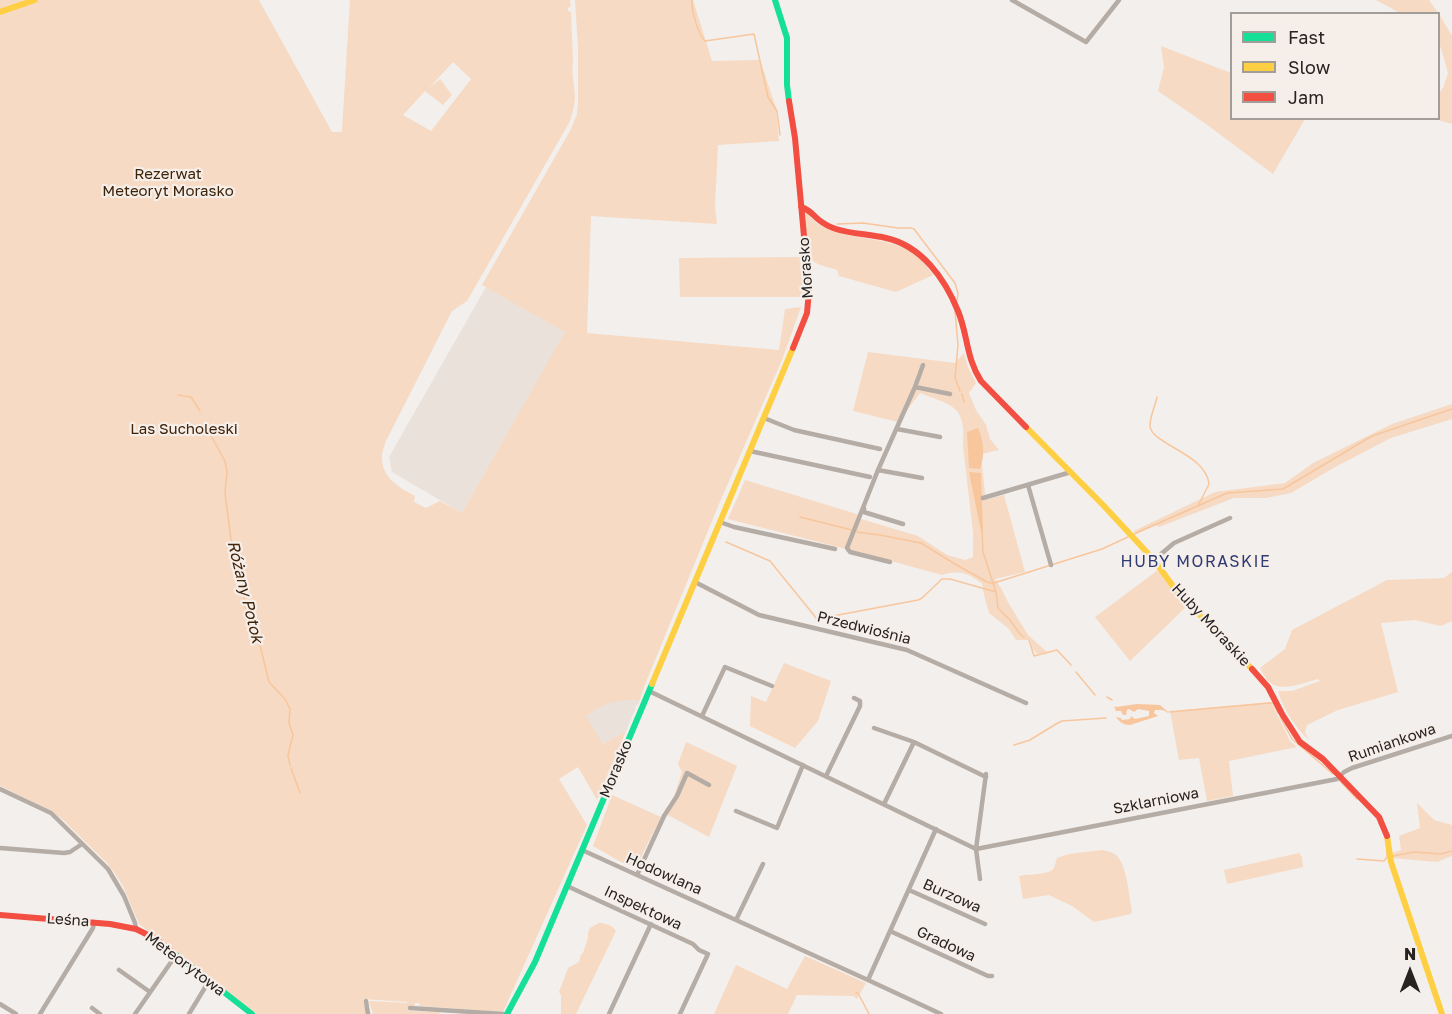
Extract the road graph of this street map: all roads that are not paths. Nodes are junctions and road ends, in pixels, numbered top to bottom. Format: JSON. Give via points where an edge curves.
{"nodes":[{"id":1,"x":35,"y":0,"type":"edge"},
{"id":2,"x":775,"y":0,"type":"edge"},
{"id":3,"x":1012,"y":0,"type":"edge"},
{"id":4,"x":1119,"y":0,"type":"edge"},
{"id":5,"x":0,"y":12,"type":"edge"},
{"id":6,"x":801,"y":207,"type":"junction"},
{"id":7,"x":923,"y":365,"type":"dead end"},
{"id":8,"x":915,"y":387,"type":"junction"},
{"id":9,"x":950,"y":394,"type":"dead end"},
{"id":10,"x":764,"y":418,"type":"junction"},
{"id":11,"x":897,"y":429,"type":"junction"},
{"id":12,"x":940,"y":437,"type":"dead end"},
{"id":13,"x":880,"y":449,"type":"dead end"},
{"id":14,"x":750,"y":451,"type":"junction"},
{"id":15,"x":878,"y":470,"type":"junction"},
{"id":16,"x":1071,"y":472,"type":"junction"},
{"id":17,"x":870,"y":477,"type":"dead end"},
{"id":18,"x":922,"y":478,"type":"dead end"},
{"id":19,"x":1028,"y":485,"type":"junction"},
{"id":20,"x":983,"y":498,"type":"dead end"},
{"id":21,"x":864,"y":507,"type":"junction"},
{"id":22,"x":1230,"y":518,"type":"dead end"},
{"id":23,"x":720,"y":522,"type":"junction"},
{"id":24,"x":903,"y":524,"type":"dead end"},
{"id":25,"x":835,"y":549,"type":"dead end"},
{"id":26,"x":1154,"y":560,"type":"junction"},
{"id":27,"x":890,"y":562,"type":"dead end"},
{"id":28,"x":1051,"y":565,"type":"dead end"},
{"id":29,"x":694,"y":582,"type":"junction"},
{"id":30,"x":772,"y":686,"type":"dead end"},
{"id":31,"x":649,"y":691,"type":"junction"},
{"id":32,"x":854,"y":698,"type":"dead end"},
{"id":33,"x":1026,"y":703,"type":"dead end"},
{"id":34,"x":702,"y":716,"type":"junction"},
{"id":35,"x":874,"y":728,"type":"dead end"},
{"id":36,"x":1452,"y":735,"type":"edge"},
{"id":37,"x":914,"y":742,"type":"junction"},
{"id":38,"x":803,"y":765,"type":"junction"},
{"id":39,"x":826,"y":776,"type":"junction"},
{"id":40,"x":1341,"y":776,"type":"junction"},
{"id":41,"x":709,"y":785,"type":"dead end"},
{"id":42,"x":0,"y":789,"type":"edge"},
{"id":43,"x":884,"y":804,"type":"junction"},
{"id":44,"x":736,"y":811,"type":"dead end"},
{"id":45,"x":936,"y":829,"type":"junction"},
{"id":46,"x":82,"y":844,"type":"junction"},
{"id":47,"x":0,"y":848,"type":"edge"},
{"id":48,"x":976,"y":849,"type":"junction"},
{"id":49,"x":582,"y":850,"type":"junction"},
{"id":50,"x":763,"y":864,"type":"dead end"},
{"id":51,"x":637,"y":875,"type":"junction"},
{"id":52,"x":980,"y":879,"type":"dead end"},
{"id":53,"x":567,"y":886,"type":"junction"},
{"id":54,"x":909,"y":890,"type":"junction"},
{"id":55,"x":0,"y":915,"type":"edge"},
{"id":56,"x":736,"y":920,"type":"junction"},
{"id":57,"x":94,"y":922,"type":"junction"},
{"id":58,"x":651,"y":924,"type":"junction"},
{"id":59,"x":985,"y":924,"type":"dead end"},
{"id":60,"x":136,"y":929,"type":"junction"},
{"id":61,"x":890,"y":931,"type":"junction"},
{"id":62,"x":176,"y":956,"type":"junction"},
{"id":63,"x":119,"y":970,"type":"dead end"},
{"id":64,"x":992,"y":976,"type":"dead end"},
{"id":65,"x":868,"y":980,"type":"junction"},
{"id":66,"x":209,"y":981,"type":"junction"},
{"id":67,"x":150,"y":992,"type":"junction"},
{"id":68,"x":366,"y":1001,"type":"dead end"},
{"id":69,"x":0,"y":1004,"type":"edge"},
{"id":70,"x":92,"y":1008,"type":"dead end"},
{"id":71,"x":410,"y":1008,"type":"dead end"},
{"id":72,"x":16,"y":1014,"type":"edge"},
{"id":73,"x":40,"y":1014,"type":"edge"},
{"id":74,"x":100,"y":1014,"type":"edge"},
{"id":75,"x":135,"y":1014,"type":"edge"},
{"id":76,"x":189,"y":1014,"type":"edge"},
{"id":77,"x":252,"y":1014,"type":"edge"},
{"id":78,"x":368,"y":1014,"type":"edge"},
{"id":79,"x":502,"y":1014,"type":"edge"},
{"id":80,"x":507,"y":1014,"type":"edge"},
{"id":81,"x":609,"y":1014,"type":"edge"},
{"id":82,"x":680,"y":1014,"type":"edge"},
{"id":83,"x":941,"y":1014,"type":"edge"},
{"id":84,"x":1442,"y":1014,"type":"edge"}],
"edges":[{"from":1,"to":5,"type":"street"},
{"from":2,"to":6,"type":"street","name":"Morasko","via":[[787,39],[787,86]]},
{"from":3,"to":4,"type":"street","via":[[1086,42]]},
{"from":6,"to":10,"type":"street","name":"Morasko","via":[[808,309]]},
{"from":6,"to":16,"type":"street","name":"Huby Moraskie","via":[[837,229],[905,244],[926,259],[961,317],[974,372]]},
{"from":7,"to":8,"type":"street"},
{"from":8,"to":9,"type":"street"},
{"from":8,"to":11,"type":"street"},
{"from":10,"to":13,"type":"street","via":[[794,430]]},
{"from":10,"to":14,"type":"street","name":"Morasko"},
{"from":11,"to":12,"type":"street"},
{"from":11,"to":15,"type":"street"},
{"from":14,"to":17,"type":"street"},
{"from":14,"to":23,"type":"street","name":"Morasko"},
{"from":15,"to":18,"type":"street"},
{"from":15,"to":21,"type":"street"},
{"from":16,"to":19,"type":"street"},
{"from":16,"to":26,"type":"street","name":"Huby Moraskie"},
{"from":19,"to":20,"type":"street"},
{"from":19,"to":28,"type":"street"},
{"from":21,"to":24,"type":"street","via":[[864,512]]},
{"from":21,"to":27,"type":"street","via":[[847,548]]},
{"from":22,"to":26,"type":"street","via":[[1174,543]]},
{"from":23,"to":25,"type":"street"},
{"from":23,"to":29,"type":"street","name":"Morasko"},
{"from":26,"to":40,"type":"street","name":"Huby Moraskie","via":[[1175,589],[1268,687],[1300,742]]},
{"from":29,"to":31,"type":"street","name":"Morasko"},
{"from":29,"to":33,"type":"street","name":"Przedwiośnia","via":[[759,615],[907,650]]},
{"from":30,"to":34,"type":"street","via":[[725,667]]},
{"from":31,"to":34,"type":"street"},
{"from":31,"to":49,"type":"street","name":"Morasko"},
{"from":32,"to":39,"type":"street","via":[[860,706]]},
{"from":34,"to":38,"type":"street"},
{"from":35,"to":37,"type":"street"},
{"from":36,"to":40,"type":"street","name":"Rumiankowa","via":[[1352,768]]},
{"from":37,"to":43,"type":"street"},
{"from":37,"to":48,"type":"street","via":[[986,776]]},
{"from":38,"to":39,"type":"street"},
{"from":38,"to":44,"type":"street","via":[[777,828]]},
{"from":39,"to":43,"type":"street"},
{"from":40,"to":48,"type":"street","name":"Szklarniowa"},
{"from":40,"to":84,"type":"street","name":"Huby Moraskie","via":[[1386,827],[1391,862]]},
{"from":41,"to":51,"type":"street","via":[[687,773]]},
{"from":42,"to":46,"type":"street","name":"Meteorytowa","via":[[51,813]]},
{"from":43,"to":45,"type":"street"},
{"from":45,"to":48,"type":"street"},
{"from":45,"to":54,"type":"street"},
{"from":46,"to":47,"type":"street","via":[[64,853]]},
{"from":46,"to":60,"type":"street","name":"Meteorytowa","via":[[111,874]]},
{"from":48,"to":52,"type":"street"},
{"from":49,"to":51,"type":"street","name":"Hodowlana"},
{"from":49,"to":53,"type":"street","name":"Morasko"},
{"from":50,"to":56,"type":"street"},
{"from":51,"to":56,"type":"street","name":"Hodowlana"},
{"from":53,"to":58,"type":"street","name":"Inspektowa"},
{"from":53,"to":80,"type":"street","name":"Morasko","via":[[535,962]]},
{"from":54,"to":59,"type":"street","name":"Burzowa"},
{"from":54,"to":61,"type":"street"},
{"from":55,"to":57,"type":"street","name":"Leśna"},
{"from":56,"to":65,"type":"street","name":"Hodowlana"},
{"from":57,"to":60,"type":"street","name":"Leśna"},
{"from":57,"to":73,"type":"street"},
{"from":58,"to":81,"type":"street"},
{"from":58,"to":82,"type":"street","name":"Inspektowa","via":[[708,954]]},
{"from":60,"to":62,"type":"street","name":"Meteorytowa","via":[[153,936]]},
{"from":61,"to":64,"type":"street","name":"Gradowa"},
{"from":61,"to":65,"type":"street"},
{"from":62,"to":66,"type":"street","name":"Meteorytowa"},
{"from":62,"to":67,"type":"street"},
{"from":63,"to":67,"type":"street"},
{"from":65,"to":83,"type":"street","name":"Hodowlana"},
{"from":66,"to":76,"type":"street"},
{"from":66,"to":77,"type":"street","name":"Meteorytowa"},
{"from":67,"to":75,"type":"street"},
{"from":68,"to":78,"type":"street"},
{"from":69,"to":72,"type":"street"},
{"from":70,"to":74,"type":"street"},
{"from":71,"to":79,"type":"street"}]}
